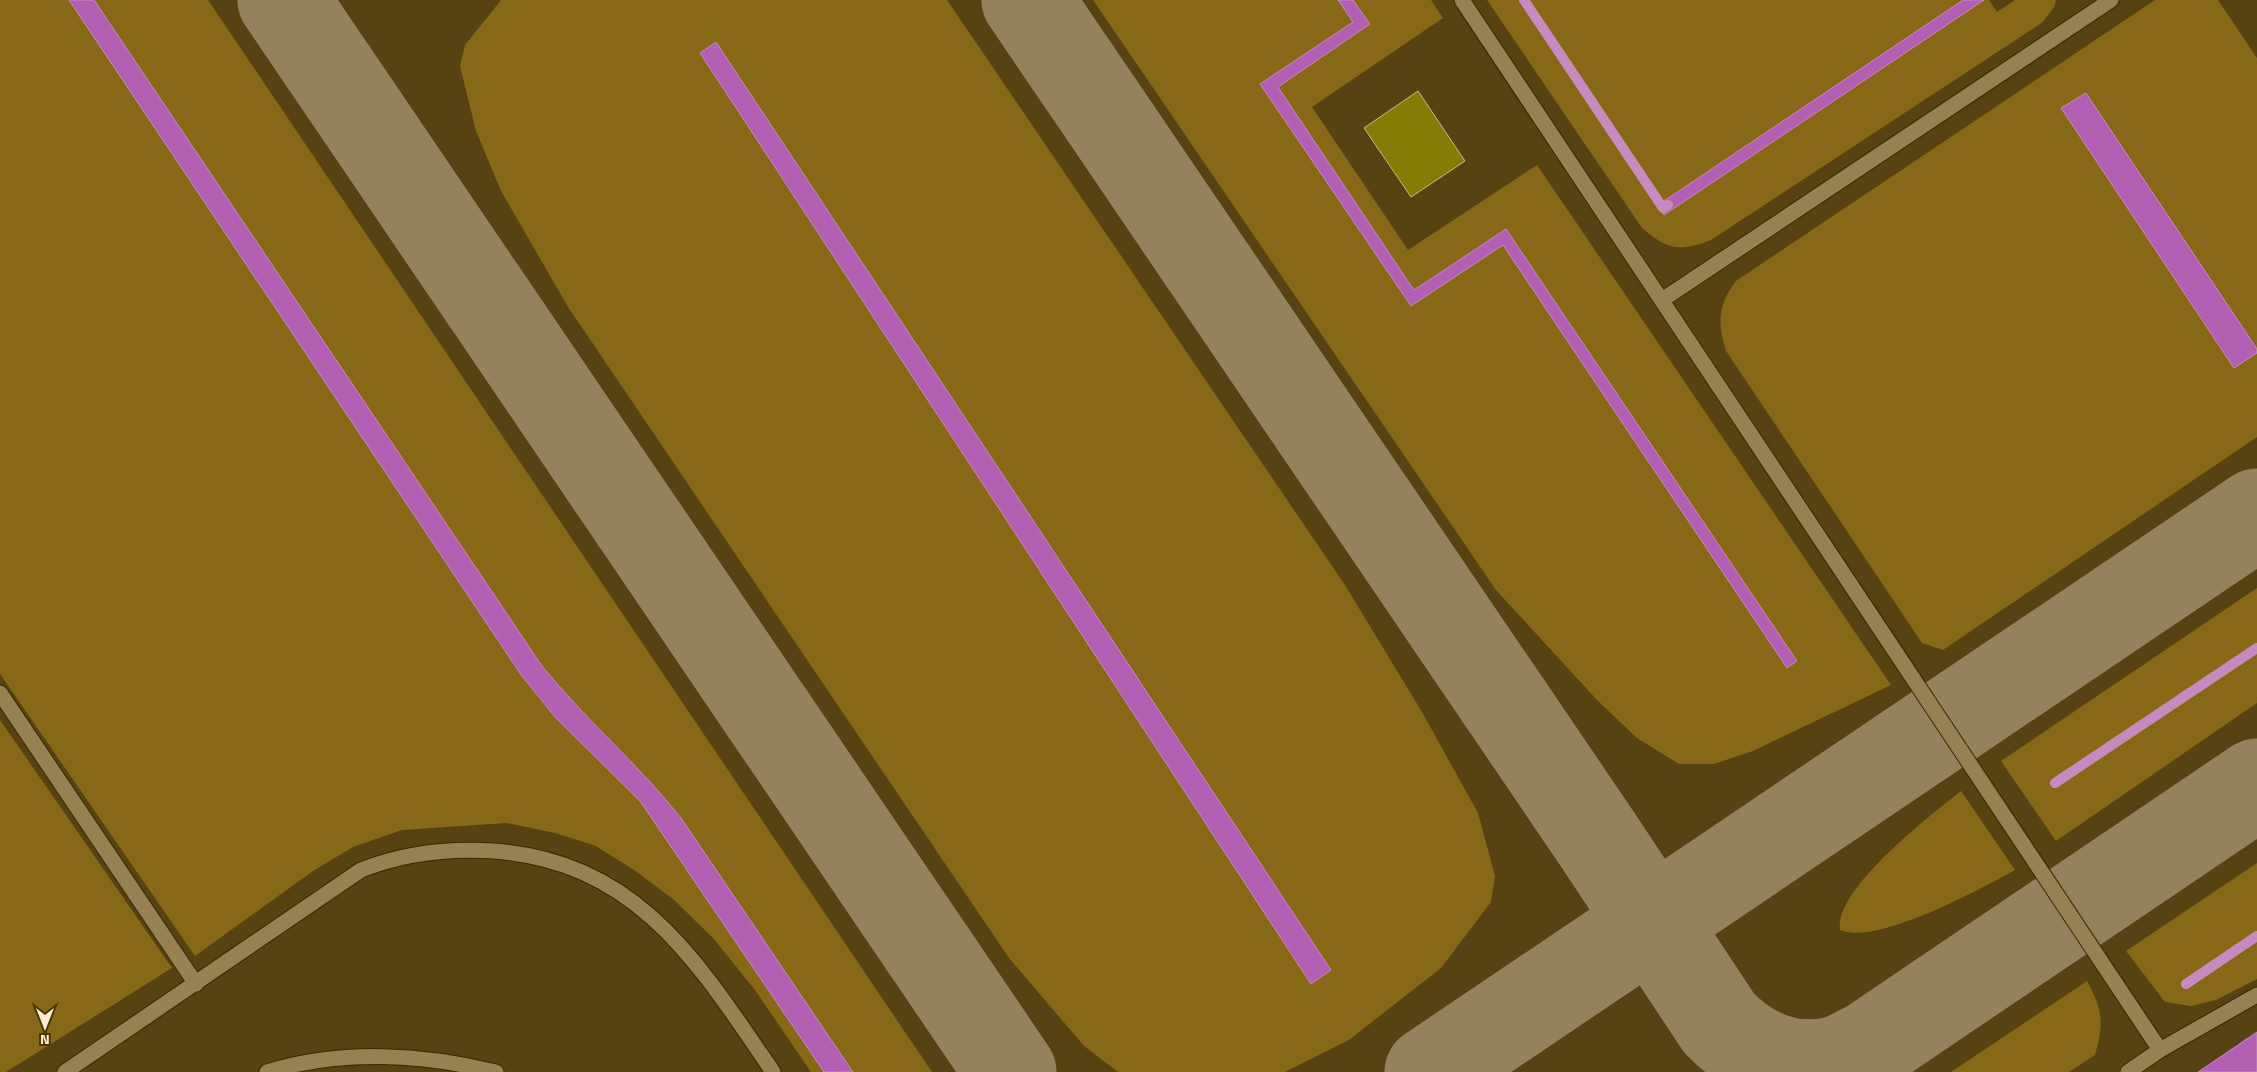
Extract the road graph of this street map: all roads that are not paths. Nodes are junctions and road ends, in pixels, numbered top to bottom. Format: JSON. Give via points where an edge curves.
{"nodes":[{"id":1,"x":1462,"y":0,"type":"edge"},
{"id":2,"x":2111,"y":0,"type":"edge"},
{"id":3,"x":1662,"y":300,"type":"junction"},
{"id":4,"x":0,"y":693,"type":"edge"},
{"id":5,"x":196,"y":984,"type":"junction"},
{"id":6,"x":2257,"y":995,"type":"edge"},
{"id":7,"x":2160,"y":1050,"type":"junction"},
{"id":8,"x":65,"y":1072,"type":"edge"},
{"id":9,"x":268,"y":1072,"type":"edge"},
{"id":10,"x":496,"y":1072,"type":"edge"},
{"id":11,"x":773,"y":1072,"type":"edge"},
{"id":12,"x":2128,"y":1072,"type":"edge"}],
"edges":[{"from":1,"to":3,"type":"lane"},
{"from":2,"to":3,"type":"lane"},
{"from":3,"to":7,"type":"lane"},
{"from":4,"to":5,"type":"lane"},
{"from":5,"to":8,"type":"lane"},
{"from":5,"to":11,"type":"lane","via":[[361,870],[386,860],[449,850],[522,853],[582,871],[615,889],[653,918],[687,951],[715,986]]},
{"from":6,"to":7,"type":"lane"},
{"from":7,"to":12,"type":"lane"},
{"from":9,"to":10,"type":"lane","via":[[325,1060],[365,1057],[412,1058]]}]}
